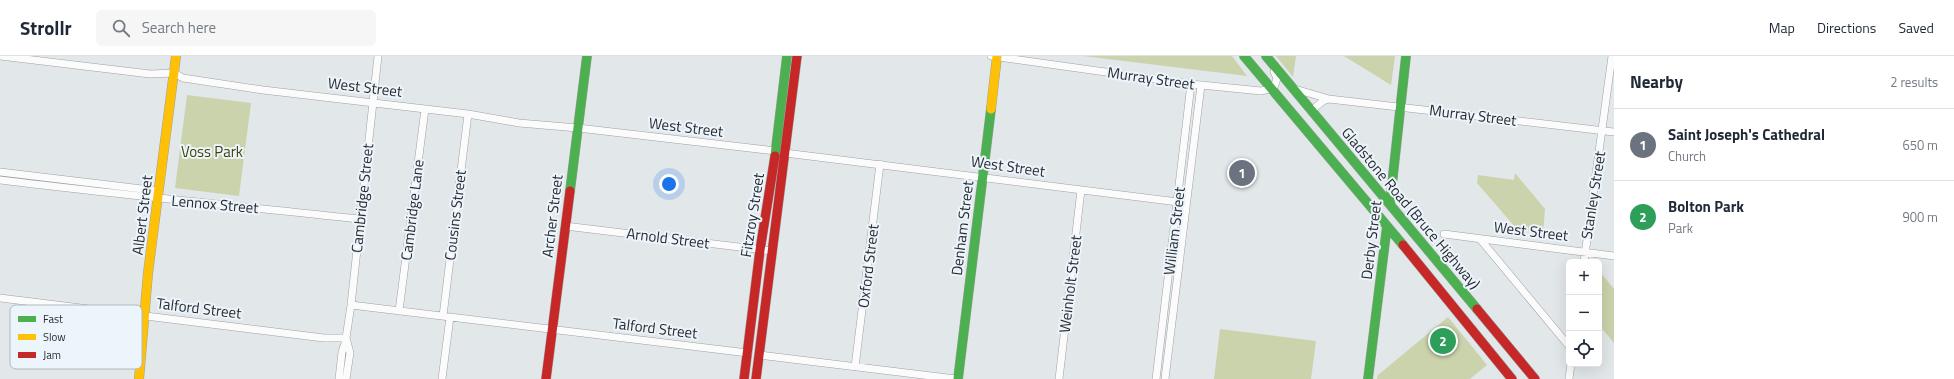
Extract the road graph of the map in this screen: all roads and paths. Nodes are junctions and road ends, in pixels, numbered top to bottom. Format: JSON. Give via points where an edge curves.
{"nodes":[{"id":1,"x":0,"y":56,"type":"edge"},
{"id":2,"x":176,"y":56,"type":"edge"},
{"id":3,"x":378,"y":56,"type":"edge"},
{"id":4,"x":587,"y":56,"type":"edge"},
{"id":5,"x":787,"y":56,"type":"edge"},
{"id":6,"x":797,"y":56,"type":"edge"},
{"id":7,"x":995,"y":56,"type":"edge"},
{"id":8,"x":1244,"y":56,"type":"edge"},
{"id":9,"x":1261,"y":56,"type":"edge"},
{"id":10,"x":1266,"y":56,"type":"edge"},
{"id":11,"x":1406,"y":56,"type":"edge"},
{"id":12,"x":1612,"y":56,"type":"edge"},
{"id":13,"x":174,"y":78,"type":"junction"},
{"id":14,"x":1191,"y":84,"type":"junction"},
{"id":15,"x":1201,"y":85,"type":"junction"},
{"id":16,"x":1292,"y":88,"type":"junction"},
{"id":17,"x":1270,"y":89,"type":"junction"},
{"id":18,"x":1329,"y":99,"type":"junction"},
{"id":19,"x":373,"y":102,"type":"junction"},
{"id":20,"x":1401,"y":106,"type":"junction"},
{"id":21,"x":424,"y":109,"type":"junction"},
{"id":22,"x":1311,"y":111,"type":"junction"},
{"id":23,"x":468,"y":114,"type":"junction"},
{"id":24,"x":578,"y":128,"type":"junction"},
{"id":25,"x":1603,"y":131,"type":"junction"},
{"id":26,"x":1614,"y":132,"type":"edge"},
{"id":27,"x":780,"y":152,"type":"junction"},
{"id":28,"x":880,"y":164,"type":"junction"},
{"id":29,"x":0,"y":172,"type":"edge"},
{"id":30,"x":983,"y":177,"type":"junction"},
{"id":31,"x":0,"y":180,"type":"edge"},
{"id":32,"x":1081,"y":190,"type":"junction"},
{"id":33,"x":158,"y":195,"type":"junction"},
{"id":34,"x":1178,"y":202,"type":"junction"},
{"id":35,"x":1186,"y":203,"type":"junction"},
{"id":36,"x":1390,"y":203,"type":"junction"},
{"id":37,"x":360,"y":220,"type":"junction"},
{"id":38,"x":565,"y":226,"type":"junction"},
{"id":39,"x":1387,"y":226,"type":"junction"},
{"id":40,"x":1444,"y":234,"type":"dead end"},
{"id":41,"x":1480,"y":239,"type":"junction"},
{"id":42,"x":760,"y":250,"type":"junction"},
{"id":43,"x":772,"y":251,"type":"junction"},
{"id":44,"x":1585,"y":252,"type":"junction"},
{"id":45,"x":1614,"y":256,"type":"edge"},
{"id":46,"x":1584,"y":259,"type":"edge"},
{"id":47,"x":0,"y":298,"type":"edge"},
{"id":48,"x":56,"y":305,"type":"edge"},
{"id":49,"x":351,"y":305,"type":"junction"},
{"id":50,"x":399,"y":311,"type":"junction"},
{"id":51,"x":144,"y":316,"type":"junction"},
{"id":52,"x":446,"y":317,"type":"junction"},
{"id":53,"x":552,"y":330,"type":"junction"},
{"id":54,"x":142,"y":337,"type":"edge"},
{"id":55,"x":346,"y":339,"type":"junction"},
{"id":56,"x":1566,"y":342,"type":"edge"},
{"id":57,"x":748,"y":353,"type":"junction"},
{"id":58,"x":758,"y":355,"type":"junction"},
{"id":59,"x":855,"y":367,"type":"junction"},
{"id":60,"x":1571,"y":367,"type":"edge"},
{"id":61,"x":139,"y":369,"type":"edge"},
{"id":62,"x":138,"y":379,"type":"edge"},
{"id":63,"x":339,"y":379,"type":"edge"},
{"id":64,"x":346,"y":379,"type":"edge"},
{"id":65,"x":442,"y":379,"type":"edge"},
{"id":66,"x":546,"y":379,"type":"edge"},
{"id":67,"x":744,"y":379,"type":"edge"},
{"id":68,"x":756,"y":379,"type":"edge"},
{"id":69,"x":957,"y":379,"type":"edge"},
{"id":70,"x":1059,"y":379,"type":"edge"},
{"id":71,"x":1156,"y":379,"type":"edge"},
{"id":72,"x":1165,"y":379,"type":"edge"},
{"id":73,"x":1368,"y":379,"type":"edge"},
{"id":74,"x":1512,"y":379,"type":"edge"},
{"id":75,"x":1535,"y":379,"type":"edge"},
{"id":76,"x":1569,"y":379,"type":"edge"}],
"edges":[{"from":1,"to":13,"type":"street"},
{"from":2,"to":13,"type":"main road","name":"Albert Street"},
{"from":3,"to":19,"type":"street","name":"Cambridge Street"},
{"from":4,"to":24,"type":"main road","name":"Archer Street"},
{"from":5,"to":27,"type":"main road","name":"Fitzroy Street"},
{"from":6,"to":27,"type":"main road","name":"Fitzroy Street"},
{"from":7,"to":14,"type":"street","name":"Murray Street"},
{"from":7,"to":30,"type":"main road","name":"Denham Street"},
{"from":8,"to":17,"type":"main road","name":"Gladstone Road (Bruce Highway)"},
{"from":9,"to":17,"type":"street","via":[[1276,75],[1275,85]]},
{"from":10,"to":16,"type":"main road","name":"Gladstone Road (Bruce Highway)"},
{"from":11,"to":20,"type":"main road","name":"Derby Street"},
{"from":12,"to":25,"type":"street","name":"Stanley Street"},
{"from":13,"to":19,"type":"street","name":"West Street"},
{"from":13,"to":33,"type":"main road","name":"Albert Street"},
{"from":14,"to":15,"type":"street","name":"Murray Street"},
{"from":14,"to":34,"type":"street","name":"William Street"},
{"from":15,"to":17,"type":"street","name":"Murray Street"},
{"from":15,"to":35,"type":"street"},
{"from":16,"to":18,"type":"street","name":"Murray Street"},
{"from":16,"to":22,"type":"main road","name":"Gladstone Road (Bruce Highway)"},
{"from":17,"to":39,"type":"main road","name":"Gladstone Road (Bruce Highway)"},
{"from":18,"to":20,"type":"street","name":"Murray Street"},
{"from":18,"to":22,"type":"street"},
{"from":19,"to":21,"type":"street","name":"West Street"},
{"from":19,"to":37,"type":"street","name":"Cambridge Street"},
{"from":20,"to":25,"type":"street","name":"Murray Street"},
{"from":20,"to":36,"type":"main road","name":"Derby Street"},
{"from":21,"to":23,"type":"street","name":"West Street"},
{"from":21,"to":50,"type":"street","name":"Cambridge Lane"},
{"from":22,"to":36,"type":"main road","name":"Gladstone Road (Bruce Highway)"},
{"from":23,"to":24,"type":"street","name":"West Street"},
{"from":23,"to":52,"type":"street","name":"Cousins Street"},
{"from":24,"to":27,"type":"street","name":"West Street"},
{"from":24,"to":38,"type":"main road","name":"Archer Street"},
{"from":25,"to":26,"type":"street","name":"Murray Street"},
{"from":25,"to":44,"type":"street","name":"Stanley Street"},
{"from":27,"to":28,"type":"street","name":"West Street"},
{"from":27,"to":42,"type":"main road","name":"Fitzroy Street"},
{"from":27,"to":43,"type":"main road","name":"Fitzroy Street"},
{"from":28,"to":30,"type":"street","name":"West Street"},
{"from":28,"to":59,"type":"street","name":"Oxford Street"},
{"from":29,"to":33,"type":"street","name":"Lennox Street"},
{"from":30,"to":32,"type":"street","name":"West Street"},
{"from":30,"to":69,"type":"main road","name":"Denham Street"},
{"from":31,"to":33,"type":"street","name":"Lennox Street"},
{"from":32,"to":34,"type":"street","name":"West Street"},
{"from":32,"to":70,"type":"street","name":"Weinholt Street"},
{"from":33,"to":37,"type":"street","name":"Lennox Street"},
{"from":33,"to":51,"type":"main road","name":"Albert Street"},
{"from":34,"to":35,"type":"street","name":"West Street"},
{"from":34,"to":71,"type":"street","name":"William Street"},
{"from":35,"to":72,"type":"street"},
{"from":36,"to":39,"type":"main road","name":"Derby Street"},
{"from":36,"to":75,"type":"main road","name":"Gladstone Road (Bruce Highway)"},
{"from":37,"to":49,"type":"street","name":"Cambridge Street"},
{"from":38,"to":42,"type":"street","name":"Arnold Street"},
{"from":38,"to":53,"type":"main road","name":"Archer Street"},
{"from":39,"to":73,"type":"main road","name":"Derby Street"},
{"from":39,"to":74,"type":"main road","name":"Gladstone Road (Bruce Highway)"},
{"from":40,"to":41,"type":"street","name":"West Street"},
{"from":41,"to":44,"type":"street","name":"West Street"},
{"from":41,"to":56,"type":"street"},
{"from":42,"to":43,"type":"street","name":"Arnold Street"},
{"from":42,"to":57,"type":"main road","name":"Fitzroy Street"},
{"from":43,"to":58,"type":"main road","name":"Fitzroy Street"},
{"from":44,"to":45,"type":"street","name":"West Street"},
{"from":44,"to":46,"type":"street","name":"Stanley Street"},
{"from":47,"to":48,"type":"street","name":"Talford Street"},
{"from":49,"to":50,"type":"street","name":"Talford Street"},
{"from":49,"to":55,"type":"street","name":"Cambridge Street"},
{"from":50,"to":52,"type":"street","name":"Talford Street"},
{"from":51,"to":54,"type":"main road","name":"Albert Street"},
{"from":51,"to":55,"type":"street","name":"Talford Street"},
{"from":52,"to":53,"type":"street","name":"Talford Street"},
{"from":52,"to":65,"type":"street","name":"Cousins Street"},
{"from":53,"to":57,"type":"street","name":"Talford Street"},
{"from":53,"to":66,"type":"main road","name":"Archer Street"},
{"from":55,"to":63,"type":"street","name":"Cambridge Street"},
{"from":55,"to":64,"type":"street","name":"Cambridge Street","via":[[350,353]]},
{"from":57,"to":58,"type":"main road","name":"Talford Street"},
{"from":57,"to":67,"type":"main road","name":"Fitzroy Street"},
{"from":58,"to":59,"type":"street","name":"Talford Street"},
{"from":58,"to":68,"type":"main road","name":"Fitzroy Street"},
{"from":59,"to":69,"type":"street","name":"Talford Street"},
{"from":60,"to":76,"type":"street"},
{"from":61,"to":62,"type":"main road","name":"Albert Street"}]}
